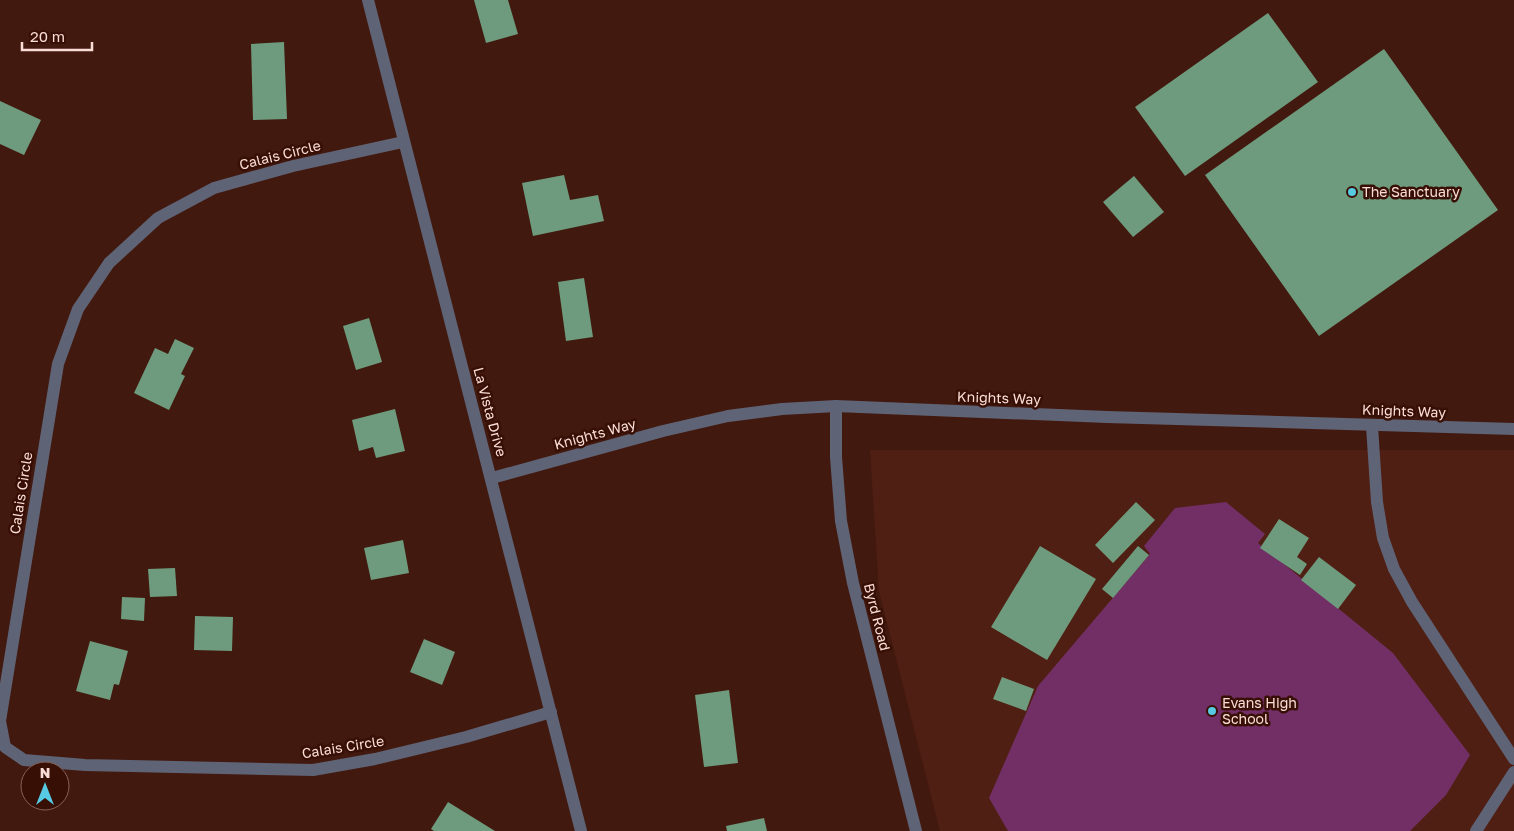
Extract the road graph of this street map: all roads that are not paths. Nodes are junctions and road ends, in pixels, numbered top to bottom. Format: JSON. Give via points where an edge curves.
{"nodes":[{"id":1,"x":368,"y":0,"type":"edge"},
{"id":2,"x":403,"y":142,"type":"junction"},
{"id":3,"x":836,"y":406,"type":"junction"},
{"id":4,"x":1372,"y":426,"type":"junction"},
{"id":5,"x":1514,"y":429,"type":"edge"},
{"id":6,"x":492,"y":478,"type":"junction"},
{"id":7,"x":551,"y":712,"type":"junction"},
{"id":8,"x":1514,"y":759,"type":"edge"},
{"id":9,"x":1514,"y":772,"type":"edge"},
{"id":10,"x":581,"y":831,"type":"edge"},
{"id":11,"x":916,"y":831,"type":"edge"},
{"id":12,"x":1476,"y":831,"type":"edge"}],
"edges":[{"from":1,"to":2,"type":"street","name":"La Vista Drive"},
{"from":2,"to":6,"type":"street","name":"La Vista Drive"},
{"from":2,"to":7,"type":"street","name":"Calais Circle","via":[[293,166],[214,188],[158,218],[109,263],[78,309],[58,364],[0,721],[5,747],[24,760],[84,765],[313,770],[375,759]]},
{"from":3,"to":4,"type":"street","name":"Knights Way"},
{"from":3,"to":6,"type":"street","name":"Knights Way","via":[[728,416]]},
{"from":3,"to":11,"type":"street","name":"Byrd Road","via":[[836,457],[842,521],[853,583]]},
{"from":4,"to":5,"type":"street","name":"Knights Way"},
{"from":4,"to":8,"type":"street","via":[[1377,502],[1383,538],[1394,570]]},
{"from":6,"to":7,"type":"street","name":"La Vista Drive"},
{"from":7,"to":10,"type":"street","name":"La Vista Drive"},
{"from":9,"to":12,"type":"street"}]}
